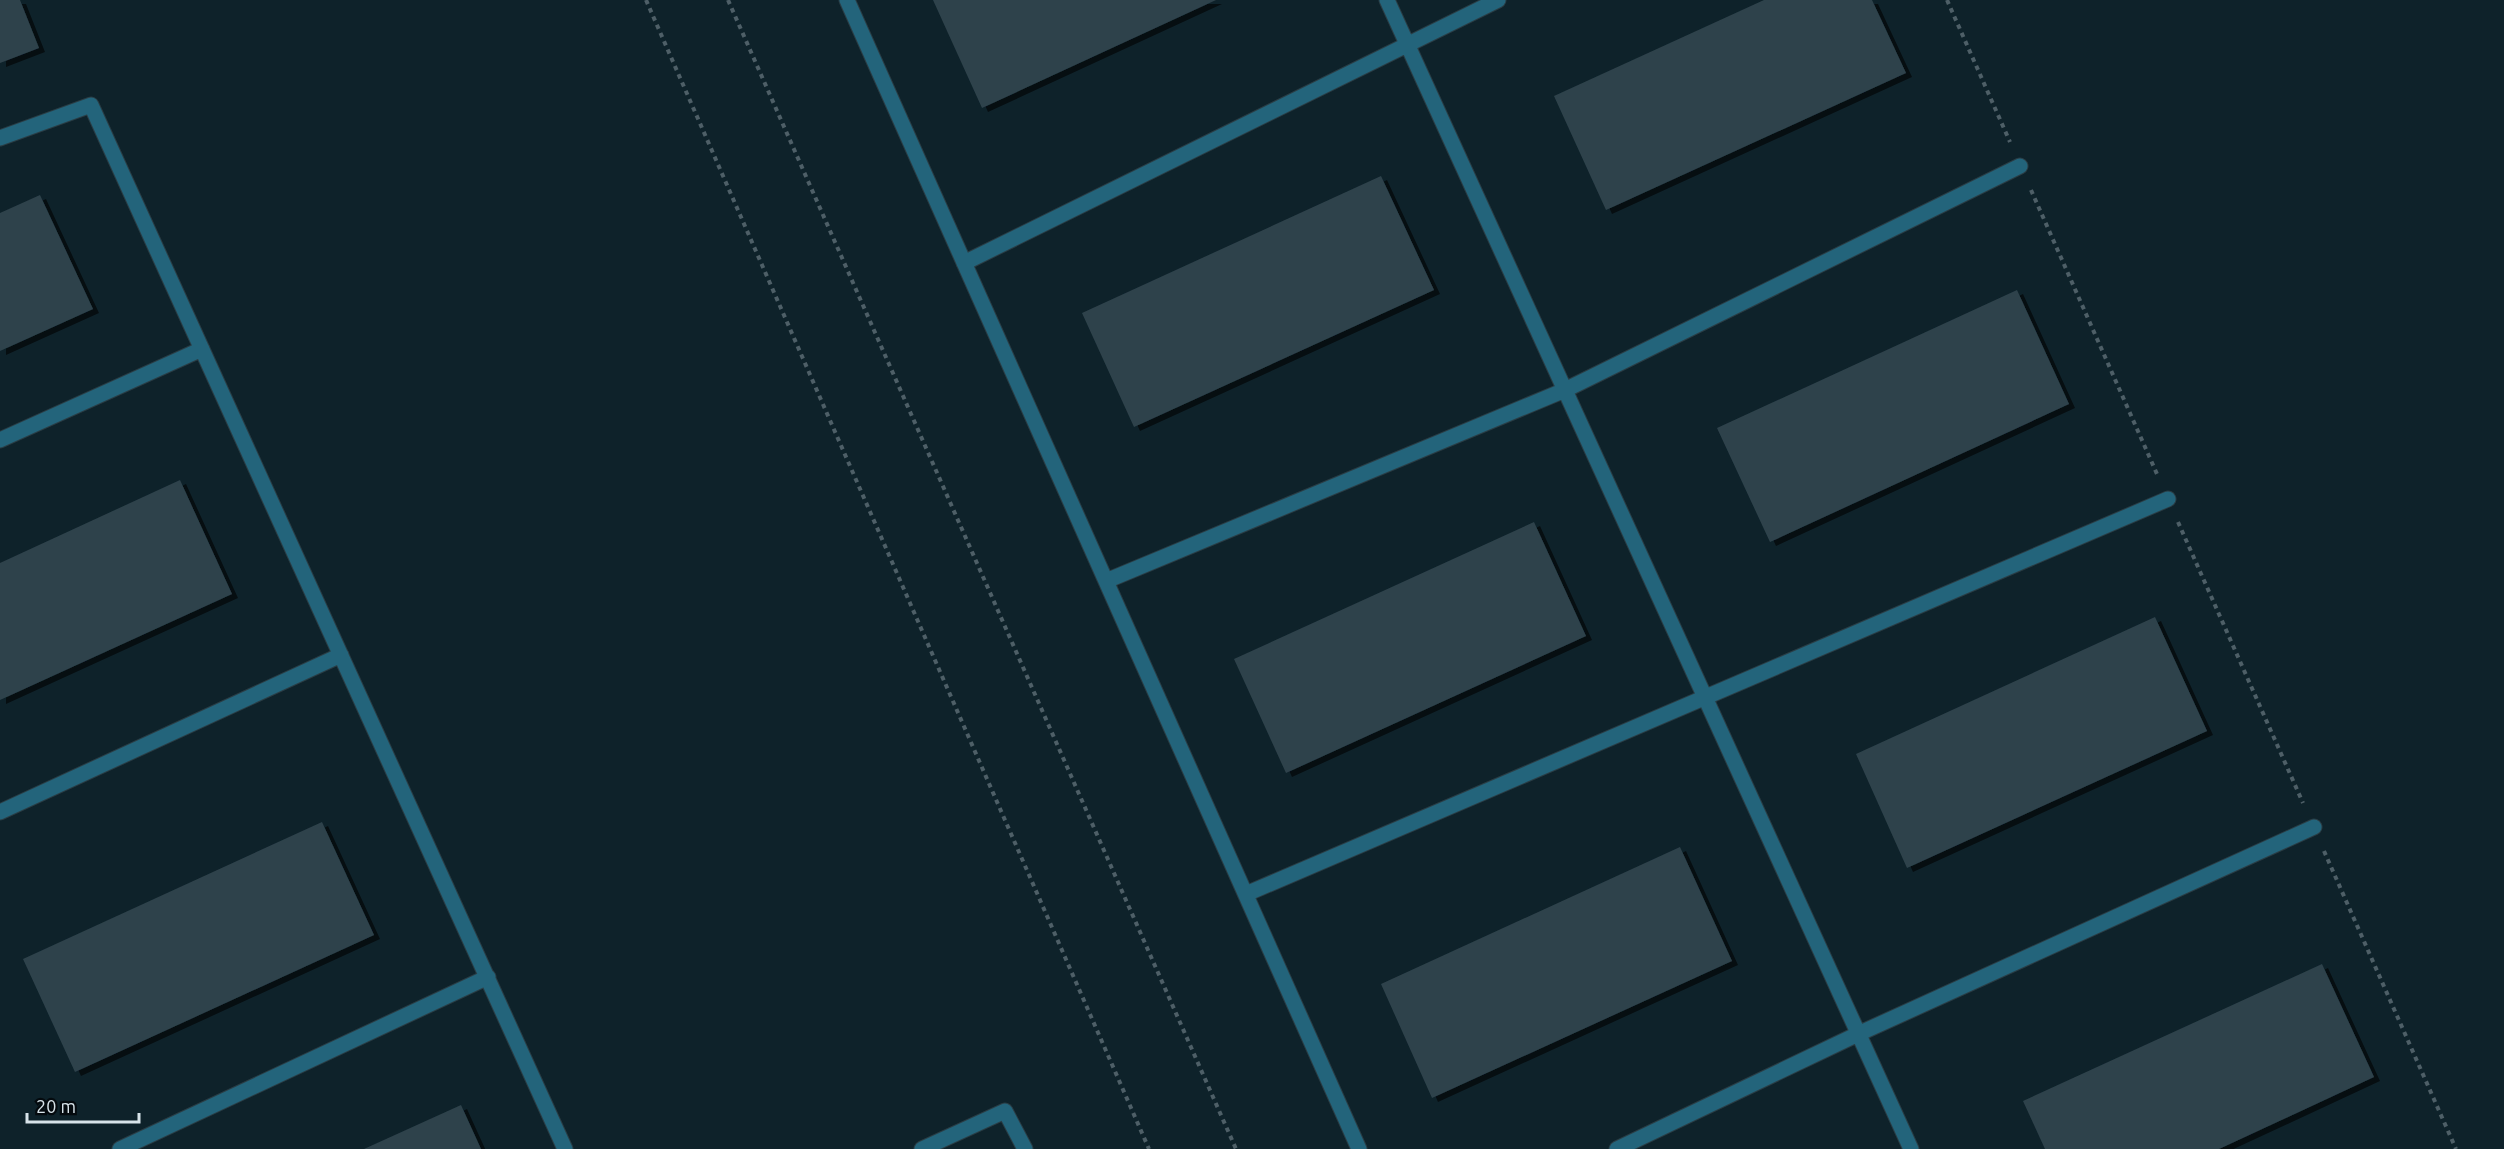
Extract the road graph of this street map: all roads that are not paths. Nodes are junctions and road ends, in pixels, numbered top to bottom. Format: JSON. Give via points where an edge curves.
{"nodes":[{"id":1,"x":847,"y":0,"type":"edge"},
{"id":2,"x":1387,"y":0,"type":"edge"},
{"id":3,"x":1498,"y":0,"type":"edge"},
{"id":4,"x":1408,"y":45,"type":"junction"},
{"id":5,"x":0,"y":138,"type":"edge"},
{"id":6,"x":2020,"y":166,"type":"road end"},
{"id":7,"x":964,"y":262,"type":"junction"},
{"id":8,"x":202,"y":348,"type":"junction"},
{"id":9,"x":1565,"y":390,"type":"junction"},
{"id":10,"x":0,"y":440,"type":"edge"},
{"id":11,"x":2168,"y":499,"type":"road end"},
{"id":12,"x":1106,"y":580,"type":"junction"},
{"id":13,"x":341,"y":655,"type":"junction"},
{"id":14,"x":1705,"y":698,"type":"junction"},
{"id":15,"x":0,"y":812,"type":"edge"},
{"id":16,"x":2314,"y":827,"type":"road end"},
{"id":17,"x":1246,"y":894,"type":"junction"},
{"id":18,"x":488,"y":977,"type":"junction"},
{"id":19,"x":1858,"y":1034,"type":"junction"},
{"id":20,"x":120,"y":1149,"type":"edge"},
{"id":21,"x":566,"y":1149,"type":"edge"},
{"id":22,"x":922,"y":1149,"type":"edge"},
{"id":23,"x":1025,"y":1149,"type":"edge"},
{"id":24,"x":1359,"y":1149,"type":"edge"},
{"id":25,"x":1617,"y":1149,"type":"edge"},
{"id":26,"x":1911,"y":1149,"type":"edge"}],
"edges":[{"from":1,"to":7,"type":"lane"},
{"from":2,"to":4,"type":"lane"},
{"from":3,"to":4,"type":"lane"},
{"from":4,"to":7,"type":"lane"},
{"from":4,"to":9,"type":"lane"},
{"from":5,"to":8,"type":"lane","via":[[91,105]]},
{"from":6,"to":9,"type":"lane"},
{"from":7,"to":12,"type":"lane"},
{"from":8,"to":10,"type":"lane"},
{"from":8,"to":13,"type":"lane"},
{"from":9,"to":12,"type":"lane"},
{"from":9,"to":14,"type":"lane"},
{"from":11,"to":14,"type":"lane"},
{"from":12,"to":17,"type":"lane"},
{"from":13,"to":15,"type":"lane"},
{"from":13,"to":18,"type":"lane"},
{"from":14,"to":17,"type":"lane"},
{"from":14,"to":19,"type":"lane"},
{"from":16,"to":19,"type":"lane"},
{"from":17,"to":24,"type":"lane"},
{"from":18,"to":20,"type":"lane"},
{"from":18,"to":21,"type":"lane"},
{"from":19,"to":25,"type":"lane"},
{"from":19,"to":26,"type":"lane"},
{"from":22,"to":23,"type":"lane","via":[[1005,1111]]}]}
